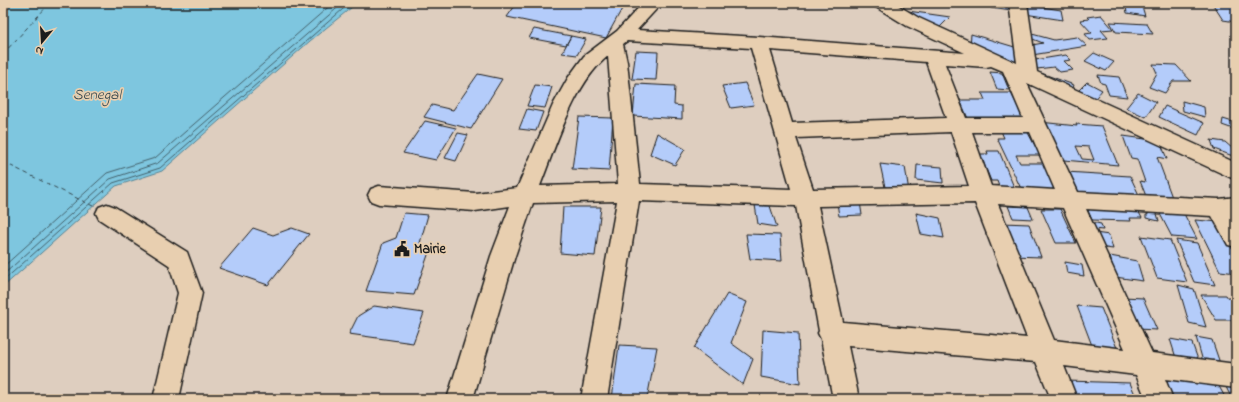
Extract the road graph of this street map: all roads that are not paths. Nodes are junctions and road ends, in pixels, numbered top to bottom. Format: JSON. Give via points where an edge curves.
{"nodes":[{"id":1,"x":654,"y":3,"type":"edge"},
{"id":2,"x":882,"y":3,"type":"edge"},
{"id":3,"x":1018,"y":3,"type":"edge"},
{"id":4,"x":619,"y":39,"type":"junction"},
{"id":5,"x":759,"y":43,"type":"junction"},
{"id":6,"x":932,"y":57,"type":"junction"},
{"id":7,"x":1013,"y":69,"type":"junction"},
{"id":8,"x":959,"y":125,"type":"junction"},
{"id":9,"x":1037,"y":125,"type":"junction"},
{"id":10,"x":784,"y":131,"type":"junction"},
{"id":11,"x":1236,"y":172,"type":"edge"},
{"id":12,"x":630,"y":192,"type":"junction"},
{"id":13,"x":379,"y":194,"type":"dead end"},
{"id":14,"x":983,"y":194,"type":"junction"},
{"id":15,"x":525,"y":195,"type":"junction"},
{"id":16,"x":805,"y":198,"type":"junction"},
{"id":17,"x":1071,"y":200,"type":"junction"},
{"id":18,"x":1228,"y":207,"type":"edge"},
{"id":19,"x":107,"y":213,"type":"dead end"},
{"id":20,"x":1236,"y":238,"type":"edge"},
{"id":21,"x":831,"y":333,"type":"junction"},
{"id":22,"x":1044,"y":351,"type":"junction"},
{"id":23,"x":1145,"y":365,"type":"junction"},
{"id":24,"x":1236,"y":376,"type":"edge"},
{"id":25,"x":166,"y":399,"type":"edge"},
{"id":26,"x":460,"y":399,"type":"edge"},
{"id":27,"x":594,"y":399,"type":"edge"},
{"id":28,"x":846,"y":399,"type":"edge"},
{"id":29,"x":1064,"y":399,"type":"edge"},
{"id":30,"x":1160,"y":399,"type":"edge"}],
"edges":[{"from":1,"to":4,"type":"street"},
{"from":2,"to":7,"type":"street","via":[[913,22]]},
{"from":3,"to":7,"type":"street"},
{"from":4,"to":5,"type":"street"},
{"from":4,"to":12,"type":"street","via":[[618,62]]},
{"from":4,"to":15,"type":"street","via":[[591,60],[575,83]]},
{"from":5,"to":6,"type":"street"},
{"from":5,"to":10,"type":"street"},
{"from":6,"to":7,"type":"street"},
{"from":6,"to":8,"type":"street"},
{"from":7,"to":9,"type":"street"},
{"from":7,"to":11,"type":"street"},
{"from":8,"to":9,"type":"street"},
{"from":8,"to":10,"type":"street"},
{"from":8,"to":14,"type":"street"},
{"from":9,"to":17,"type":"street"},
{"from":10,"to":16,"type":"street"},
{"from":12,"to":15,"type":"street"},
{"from":12,"to":16,"type":"street"},
{"from":12,"to":27,"type":"street"},
{"from":13,"to":15,"type":"street","via":[[475,202]]},
{"from":14,"to":16,"type":"street"},
{"from":14,"to":17,"type":"street"},
{"from":14,"to":22,"type":"street"},
{"from":15,"to":26,"type":"street","via":[[503,256]]},
{"from":16,"to":21,"type":"street"},
{"from":17,"to":18,"type":"street"},
{"from":17,"to":23,"type":"street"},
{"from":18,"to":20,"type":"street"},
{"from":19,"to":25,"type":"street","via":[[179,259],[190,293]]},
{"from":21,"to":22,"type":"street"},
{"from":21,"to":28,"type":"street"},
{"from":22,"to":23,"type":"street"},
{"from":22,"to":29,"type":"street"},
{"from":23,"to":24,"type":"street"},
{"from":23,"to":30,"type":"street"}]}
